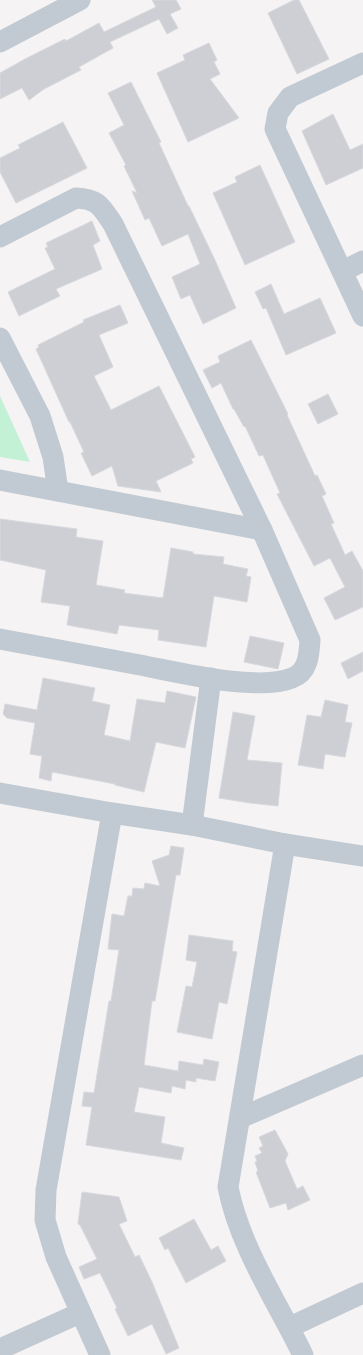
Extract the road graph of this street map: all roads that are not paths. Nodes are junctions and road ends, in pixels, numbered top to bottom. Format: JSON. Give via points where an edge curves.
{"nodes":[{"id":1,"x":80,"y":0,"type":"edge"},
{"id":2,"x":0,"y":42,"type":"edge"},
{"id":3,"x":363,"y":64,"type":"edge"},
{"id":4,"x":0,"y":237,"type":"edge"},
{"id":5,"x":363,"y":261,"type":"edge"},
{"id":6,"x":342,"y":271,"type":"junction"},
{"id":7,"x":363,"y":316,"type":"edge"},
{"id":8,"x":0,"y":338,"type":"edge"},
{"id":9,"x":0,"y":480,"type":"edge"},
{"id":10,"x":58,"y":491,"type":"junction"},
{"id":11,"x":262,"y":530,"type":"junction"},
{"id":12,"x":0,"y":639,"type":"edge"},
{"id":13,"x":211,"y":678,"type":"junction"},
{"id":14,"x":0,"y":793,"type":"edge"},
{"id":15,"x":112,"y":813,"type":"junction"},
{"id":16,"x":192,"y":825,"type":"junction"},
{"id":17,"x":285,"y":844,"type":"junction"},
{"id":18,"x":363,"y":856,"type":"edge"},
{"id":19,"x":363,"y":1065,"type":"edge"},
{"id":20,"x":240,"y":1118,"type":"junction"},
{"id":21,"x":363,"y":1292,"type":"edge"},
{"id":22,"x":80,"y":1313,"type":"junction"},
{"id":23,"x":290,"y":1327,"type":"junction"},
{"id":24,"x":0,"y":1349,"type":"edge"},
{"id":25,"x":100,"y":1355,"type":"edge"},
{"id":26,"x":303,"y":1355,"type":"edge"}],
"edges":[{"from":1,"to":2,"type":"street"},
{"from":3,"to":6,"type":"street","via":[[290,97],[278,112],[275,129]]},
{"from":4,"to":11,"type":"street","via":[[76,198],[89,199],[99,205],[113,224]]},
{"from":5,"to":6,"type":"street"},
{"from":6,"to":7,"type":"street"},
{"from":8,"to":10,"type":"street","via":[[40,416],[53,457]]},
{"from":9,"to":10,"type":"street"},
{"from":10,"to":11,"type":"street"},
{"from":11,"to":13,"type":"street","via":[[310,640],[309,658],[304,670],[293,678],[270,684]]},
{"from":12,"to":13,"type":"street"},
{"from":13,"to":16,"type":"street"},
{"from":14,"to":15,"type":"street"},
{"from":15,"to":16,"type":"street"},
{"from":15,"to":22,"type":"street","via":[[46,1190],[45,1220],[56,1257]]},
{"from":16,"to":17,"type":"street"},
{"from":17,"to":18,"type":"street"},
{"from":17,"to":20,"type":"street"},
{"from":19,"to":20,"type":"street"},
{"from":20,"to":23,"type":"street","via":[[228,1188],[232,1209],[242,1236]]},
{"from":21,"to":23,"type":"street"},
{"from":22,"to":24,"type":"street"},
{"from":22,"to":25,"type":"street"},
{"from":23,"to":26,"type":"street"}]}
